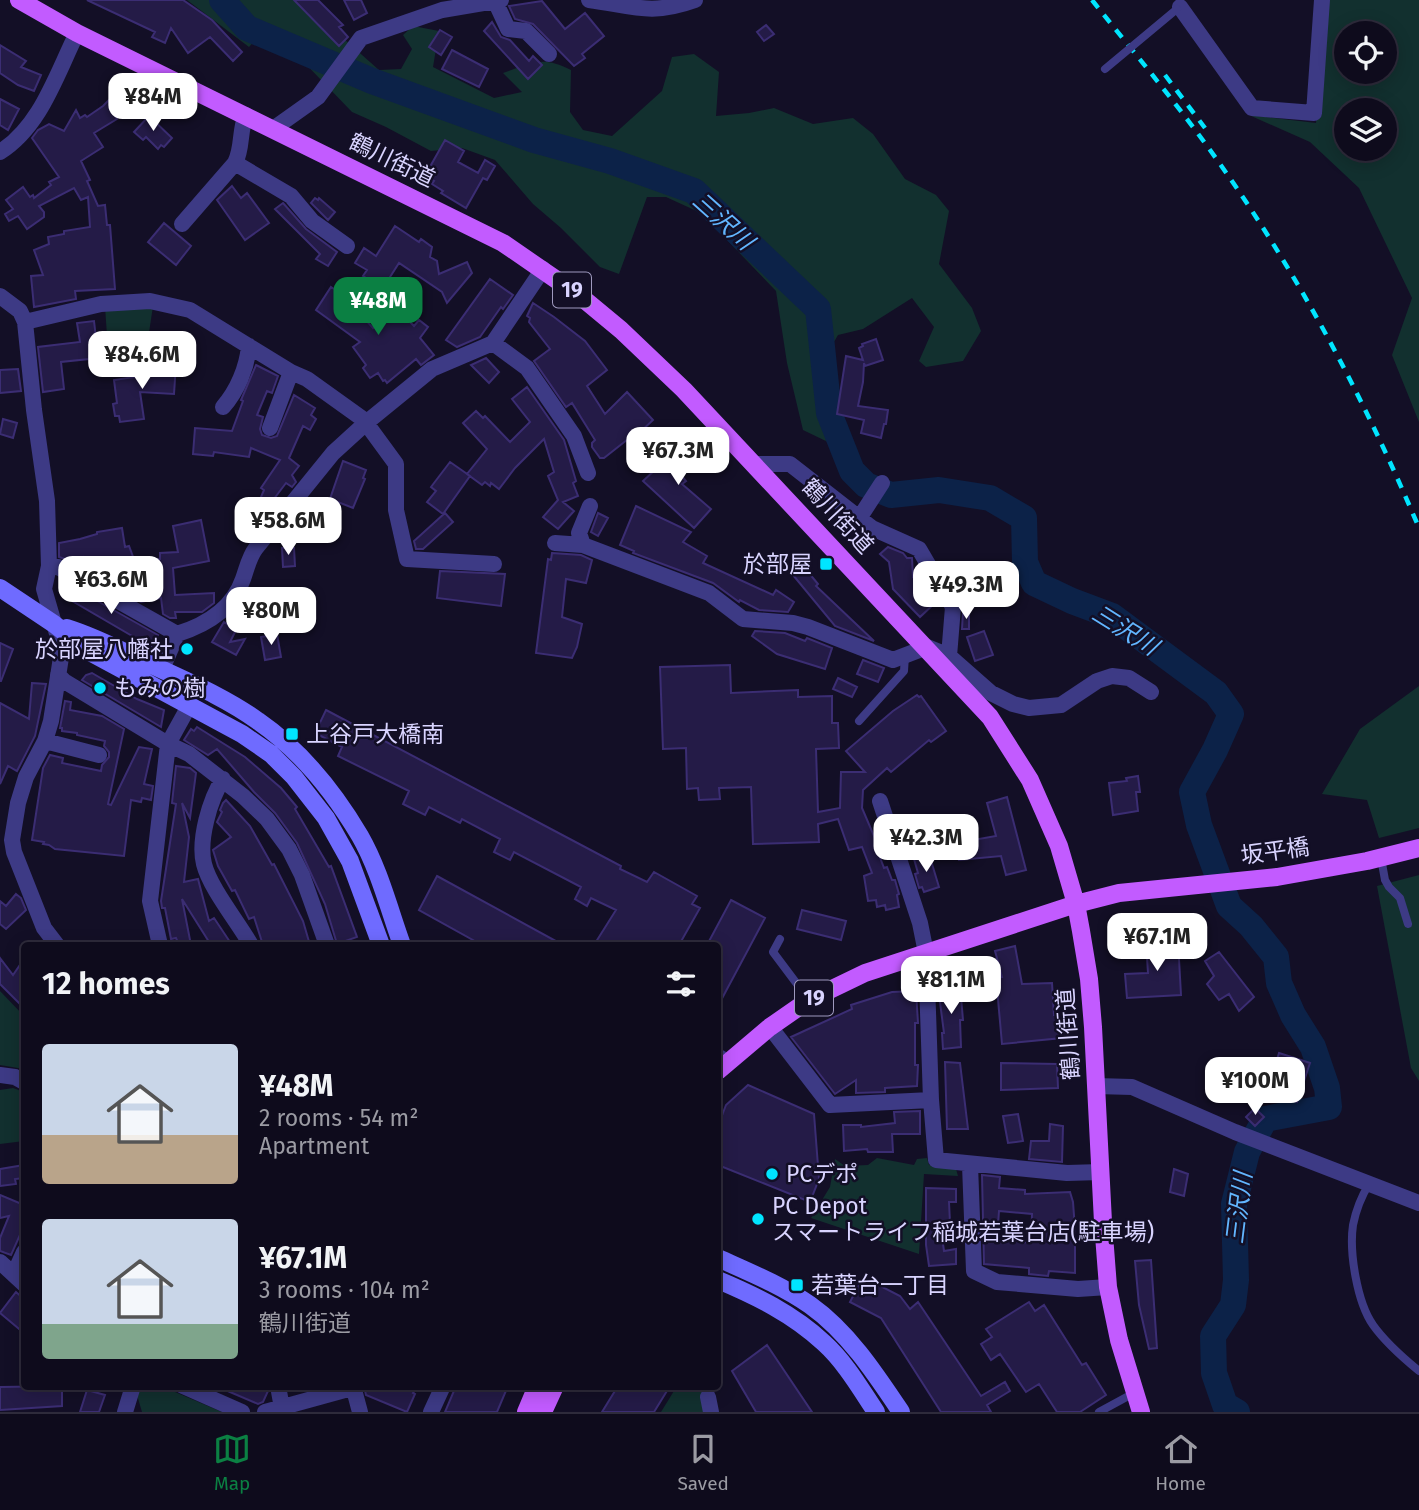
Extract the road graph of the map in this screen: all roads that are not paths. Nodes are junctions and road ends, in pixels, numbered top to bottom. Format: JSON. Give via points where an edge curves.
{"nodes":[{"id":1,"x":19,"y":0,"type":"edge"},
{"id":2,"x":501,"y":0,"type":"edge"},
{"id":3,"x":589,"y":0,"type":"edge"},
{"id":4,"x":695,"y":0,"type":"edge"},
{"id":5,"x":1322,"y":0,"type":"edge"},
{"id":6,"x":495,"y":1,"type":"edge"},
{"id":7,"x":1181,"y":5,"type":"edge"},
{"id":8,"x":77,"y":33,"type":"junction"},
{"id":9,"x":549,"y":54,"type":"dead end"},
{"id":10,"x":1105,"y":69,"type":"dead end"},
{"id":11,"x":246,"y":115,"type":"junction"},
{"id":12,"x":273,"y":128,"type":"junction"},
{"id":13,"x":0,"y":152,"type":"edge"},
{"id":14,"x":235,"y":163,"type":"junction"},
{"id":15,"x":182,"y":224,"type":"dead end"},
{"id":16,"x":347,"y":246,"type":"dead end"},
{"id":17,"x":543,"y":268,"type":"junction"},
{"id":18,"x":0,"y":296,"type":"edge"},
{"id":19,"x":25,"y":322,"type":"junction"},
{"id":20,"x":493,"y":343,"type":"junction"},
{"id":21,"x":249,"y":346,"type":"junction"},
{"id":22,"x":291,"y":372,"type":"junction"},
{"id":23,"x":223,"y":407,"type":"dead end"},
{"id":24,"x":367,"y":423,"type":"junction"},
{"id":25,"x":270,"y":428,"type":"dead end"},
{"id":26,"x":755,"y":464,"type":"junction"},
{"id":27,"x":588,"y":473,"type":"dead end"},
{"id":28,"x":882,"y":483,"type":"dead end"},
{"id":29,"x":590,"y":506,"type":"dead end"},
{"id":30,"x":864,"y":511,"type":"junction"},
{"id":31,"x":555,"y":543,"type":"dead end"},
{"id":32,"x":583,"y":545,"type":"junction"},
{"id":33,"x":494,"y":564,"type":"dead end"},
{"id":34,"x":49,"y":566,"type":"junction"},
{"id":35,"x":0,"y":588,"type":"edge"},
{"id":36,"x":54,"y":624,"type":"junction"},
{"id":37,"x":177,"y":634,"type":"junction"},
{"id":38,"x":927,"y":647,"type":"junction"},
{"id":39,"x":905,"y":656,"type":"junction"},
{"id":40,"x":950,"y":656,"type":"junction"},
{"id":41,"x":162,"y":670,"type":"junction"},
{"id":42,"x":58,"y":675,"type":"junction"},
{"id":43,"x":1151,"y":692,"type":"dead end"},
{"id":44,"x":189,"y":706,"type":"junction"},
{"id":45,"x":859,"y":721,"type":"dead end"},
{"id":46,"x":45,"y":741,"type":"junction"},
{"id":47,"x":168,"y":744,"type":"junction"},
{"id":48,"x":99,"y":755,"type":"dead end"},
{"id":49,"x":223,"y":779,"type":"junction"},
{"id":50,"x":880,"y":801,"type":"dead end"},
{"id":51,"x":1419,"y":848,"type":"edge"},
{"id":52,"x":1374,"y":860,"type":"junction"},
{"id":53,"x":1076,"y":904,"type":"junction"},
{"id":54,"x":1408,"y":923,"type":"dead end"},
{"id":55,"x":780,"y":939,"type":"dead end"},
{"id":56,"x":55,"y":942,"type":"edge"},
{"id":57,"x":159,"y":942,"type":"edge"},
{"id":58,"x":249,"y":942,"type":"edge"},
{"id":59,"x":326,"y":942,"type":"edge"},
{"id":60,"x":380,"y":942,"type":"edge"},
{"id":61,"x":401,"y":942,"type":"edge"},
{"id":62,"x":926,"y":953,"type":"junction"},
{"id":63,"x":809,"y":1000,"type":"junction"},
{"id":64,"x":770,"y":1027,"type":"junction"},
{"id":65,"x":722,"y":1060,"type":"edge"},
{"id":66,"x":0,"y":1075,"type":"edge"},
{"id":67,"x":21,"y":1081,"type":"edge"},
{"id":68,"x":1096,"y":1086,"type":"junction"},
{"id":69,"x":931,"y":1100,"type":"junction"},
{"id":70,"x":970,"y":1165,"type":"junction"},
{"id":71,"x":1101,"y":1172,"type":"junction"},
{"id":72,"x":1369,"y":1184,"type":"junction"},
{"id":73,"x":1419,"y":1203,"type":"edge"},
{"id":74,"x":721,"y":1259,"type":"edge"},
{"id":75,"x":0,"y":1262,"type":"edge"},
{"id":76,"x":19,"y":1279,"type":"edge"},
{"id":77,"x":721,"y":1281,"type":"edge"},
{"id":78,"x":1108,"y":1287,"type":"junction"},
{"id":79,"x":1419,"y":1370,"type":"edge"},
{"id":80,"x":132,"y":1390,"type":"edge"},
{"id":81,"x":193,"y":1390,"type":"edge"},
{"id":82,"x":279,"y":1390,"type":"edge"},
{"id":83,"x":343,"y":1390,"type":"edge"},
{"id":84,"x":354,"y":1390,"type":"edge"},
{"id":85,"x":441,"y":1390,"type":"edge"},
{"id":86,"x":535,"y":1390,"type":"edge"},
{"id":87,"x":553,"y":1390,"type":"edge"},
{"id":88,"x":1134,"y":1393,"type":"junction"},
{"id":89,"x":282,"y":1408,"type":"junction"},
{"id":90,"x":125,"y":1412,"type":"edge"},
{"id":91,"x":242,"y":1412,"type":"edge"},
{"id":92,"x":265,"y":1412,"type":"edge"},
{"id":93,"x":360,"y":1412,"type":"edge"},
{"id":94,"x":431,"y":1412,"type":"edge"},
{"id":95,"x":526,"y":1412,"type":"edge"},
{"id":96,"x":543,"y":1412,"type":"edge"},
{"id":97,"x":876,"y":1412,"type":"edge"},
{"id":98,"x":901,"y":1412,"type":"edge"},
{"id":99,"x":1099,"y":1412,"type":"edge"},
{"id":100,"x":1141,"y":1412,"type":"edge"}],
"edges":[{"from":1,"to":8,"type":"main road","name":"鶴川街道","number":"19"},
{"from":2,"to":6,"type":"street"},
{"from":3,"to":4,"type":"street","via":[[645,10]]},
{"from":5,"to":7,"type":"street","via":[[1314,113],[1252,108]]},
{"from":6,"to":9,"type":"street","via":[[508,29],[526,31]]},
{"from":6,"to":12,"type":"street","via":[[442,10],[361,38],[318,97]]},
{"from":7,"to":10,"type":"lane","bridge":true},
{"from":8,"to":11,"type":"main road","name":"鶴川街道","number":"19"},
{"from":8,"to":13,"type":"street","via":[[36,118],[21,138]]},
{"from":11,"to":12,"type":"main road","name":"鶴川街道","number":"19"},
{"from":11,"to":14,"type":"street"},
{"from":12,"to":17,"type":"main road","name":"鶴川街道","number":"19","via":[[503,243]]},
{"from":14,"to":15,"type":"street"},
{"from":14,"to":16,"type":"street","via":[[290,196],[312,221]]},
{"from":17,"to":20,"type":"street"},
{"from":17,"to":26,"type":"main road","name":"鶴川街道","number":"19","via":[[621,330]]},
{"from":18,"to":19,"type":"street","via":[[20,311]]},
{"from":19,"to":21,"type":"street","via":[[101,304],[150,301],[190,310]]},
{"from":19,"to":34,"type":"street","via":[[45,485]]},
{"from":20,"to":24,"type":"street","via":[[424,373]]},
{"from":20,"to":27,"type":"street","via":[[527,368],[574,436]]},
{"from":21,"to":22,"type":"street"},
{"from":21,"to":23,"type":"street","via":[[233,396]]},
{"from":22,"to":24,"type":"street"},
{"from":22,"to":25,"type":"street"},
{"from":24,"to":33,"type":"street","via":[[396,464],[396,510],[407,559]]},
{"from":24,"to":37,"type":"street","via":[[333,453],[256,548],[234,599],[224,610]]},
{"from":26,"to":30,"type":"street","via":[[790,464]]},
{"from":26,"to":38,"type":"main road","name":"鶴川街道","number":"19"},
{"from":28,"to":30,"type":"street"},
{"from":29,"to":32,"type":"street","via":[[579,533]]},
{"from":30,"to":40,"type":"street","via":[[872,528],[919,549],[953,607]]},
{"from":31,"to":32,"type":"street"},
{"from":32,"to":39,"type":"street","via":[[709,593],[743,620],[808,626],[893,660]]},
{"from":34,"to":36,"type":"street","via":[[44,589]]},
{"from":34,"to":37,"type":"street"},
{"from":35,"to":36,"type":"street"},
{"from":36,"to":41,"type":"street"},
{"from":36,"to":42,"type":"street","via":[[62,651]]},
{"from":36,"to":44,"type":"street","via":[[88,650]]},
{"from":37,"to":41,"type":"street"},
{"from":38,"to":39,"type":"street"},
{"from":38,"to":40,"type":"street"},
{"from":38,"to":53,"type":"main road","name":"鶴川街道","number":"19","via":[[990,716],[1030,780],[1059,846]]},
{"from":39,"to":45,"type":"lane","via":[[904,671]]},
{"from":40,"to":43,"type":"street","via":[[991,693],[1029,708],[1061,705],[1112,676],[1129,678]]},
{"from":41,"to":61,"type":"street","via":[[219,697],[297,753],[361,838]]},
{"from":42,"to":46,"type":"street"},
{"from":42,"to":47,"type":"street"},
{"from":44,"to":47,"type":"street"},
{"from":44,"to":60,"type":"street","via":[[242,734],[294,777],[326,818],[350,861]]},
{"from":46,"to":48,"type":"street"},
{"from":46,"to":56,"type":"street","via":[[26,777],[12,840],[44,928]]},
{"from":47,"to":49,"type":"street"},
{"from":47,"to":57,"type":"street","via":[[150,901]]},
{"from":49,"to":58,"type":"street","via":[[207,818],[204,863]]},
{"from":49,"to":59,"type":"street","via":[[267,820],[289,849]]},
{"from":50,"to":62,"type":"street"},
{"from":51,"to":52,"type":"main road","number":"19"},
{"from":52,"to":53,"type":"main road","name":"坂平橋","number":"19","via":[[1277,877],[1119,893]]},
{"from":52,"to":54,"type":"lane","via":[[1400,898]]},
{"from":53,"to":62,"type":"main road","number":"19"},
{"from":53,"to":68,"type":"main road","name":"鶴川街道","number":"19","via":[[1089,979]]},
{"from":55,"to":63,"type":"lane","via":[[773,952]]},
{"from":62,"to":63,"type":"main road","number":"19","via":[[865,973]]},
{"from":62,"to":69,"type":"street"},
{"from":63,"to":64,"type":"main road","number":"19"},
{"from":64,"to":65,"type":"main road","number":"19"},
{"from":64,"to":69,"type":"street","via":[[830,1105]]},
{"from":66,"to":67,"type":"street"},
{"from":68,"to":71,"type":"main road","name":"鶴川街道","number":"19"},
{"from":68,"to":72,"type":"street","via":[[1132,1087]]},
{"from":69,"to":70,"type":"street","via":[[936,1160]]},
{"from":70,"to":71,"type":"street"},
{"from":70,"to":78,"type":"street","via":[[974,1271],[997,1282]]},
{"from":71,"to":78,"type":"main road","name":"鶴川街道","number":"19"},
{"from":72,"to":73,"type":"street"},
{"from":72,"to":79,"type":"lane","via":[[1353,1225],[1357,1284],[1371,1323]]},
{"from":74,"to":98,"type":"street","via":[[810,1305],[853,1346]]},
{"from":75,"to":76,"type":"street"},
{"from":77,"to":97,"type":"street","via":[[789,1315],[825,1343]]},
{"from":78,"to":88,"type":"main road","name":"鶴川街道","number":"19"},
{"from":80,"to":90,"type":"street"},
{"from":81,"to":91,"type":"street"},
{"from":82,"to":89,"type":"street"},
{"from":83,"to":89,"type":"street"},
{"from":84,"to":93,"type":"street"},
{"from":85,"to":94,"type":"street"},
{"from":86,"to":95,"type":"main road"},
{"from":87,"to":96,"type":"main road"},
{"from":88,"to":99,"type":"lane"},
{"from":88,"to":100,"type":"main road","name":"鶴川街道","number":"19"},
{"from":89,"to":92,"type":"street"}]}
